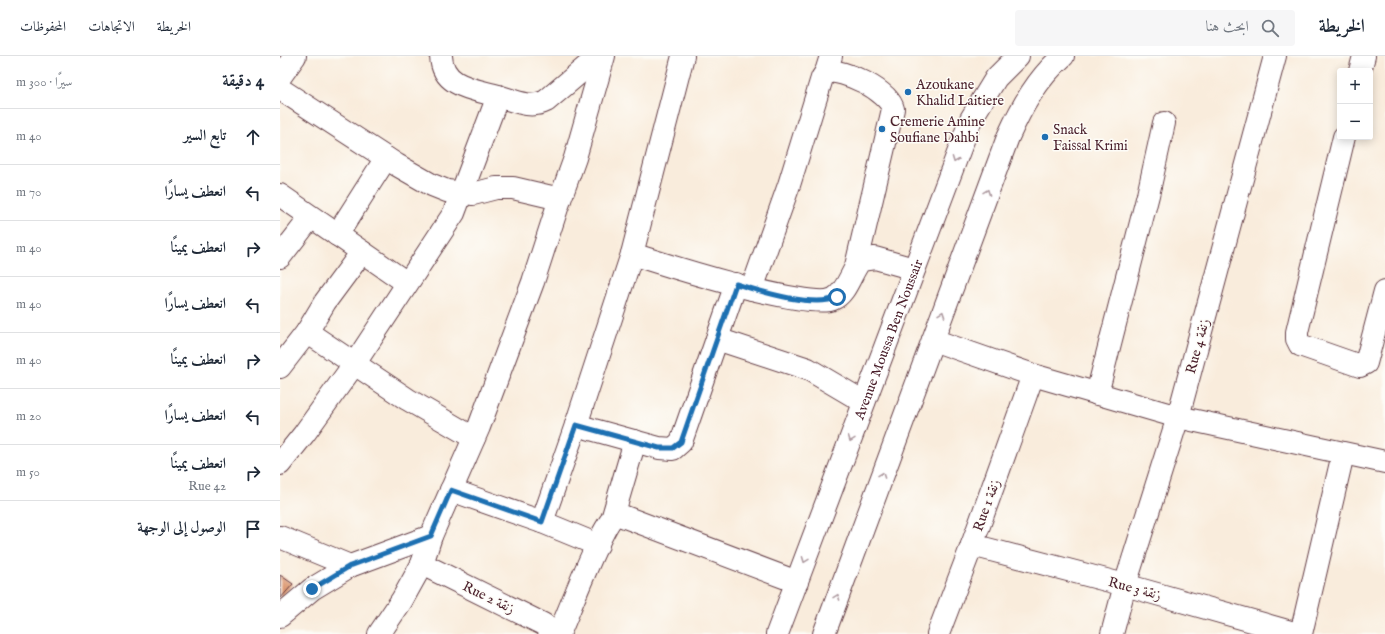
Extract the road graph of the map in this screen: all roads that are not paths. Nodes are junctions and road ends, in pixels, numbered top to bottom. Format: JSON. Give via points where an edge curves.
{"nodes":[{"id":1,"x":295,"y":56,"type":"edge"},
{"id":2,"x":441,"y":56,"type":"edge"},
{"id":3,"x":599,"y":56,"type":"edge"},
{"id":4,"x":604,"y":56,"type":"edge"},
{"id":5,"x":683,"y":56,"type":"edge"},
{"id":6,"x":1018,"y":56,"type":"edge"},
{"id":7,"x":1064,"y":56,"type":"edge"},
{"id":8,"x":1274,"y":56,"type":"edge"},
{"id":9,"x":1364,"y":56,"type":"edge"},
{"id":10,"x":829,"y":64,"type":"edge"},
{"id":11,"x":1361,"y":68,"type":"edge"},
{"id":12,"x":280,"y":77,"type":"edge"},
{"id":13,"x":280,"y":90,"type":"edge"},
{"id":14,"x":498,"y":96,"type":"junction"},
{"id":15,"x":1164,"y":123,"type":"dead end"},
{"id":16,"x":1343,"y":140,"type":"edge"},
{"id":17,"x":386,"y":158,"type":"junction"},
{"id":18,"x":462,"y":194,"type":"junction"},
{"id":19,"x":280,"y":195,"type":"edge"},
{"id":20,"x":560,"y":199,"type":"junction"},
{"id":21,"x":311,"y":217,"type":"junction"},
{"id":22,"x":337,"y":235,"type":"junction"},
{"id":23,"x":362,"y":252,"type":"junction"},
{"id":24,"x":632,"y":254,"type":"junction"},
{"id":25,"x":280,"y":257,"type":"edge"},
{"id":26,"x":856,"y":266,"type":"junction"},
{"id":27,"x":914,"y":269,"type":"junction"},
{"id":28,"x":406,"y":283,"type":"junction"},
{"id":29,"x":744,"y":286,"type":"junction"},
{"id":30,"x":1385,"y":291,"type":"edge"},
{"id":31,"x":307,"y":332,"type":"junction"},
{"id":32,"x":717,"y":339,"type":"junction"},
{"id":33,"x":933,"y":340,"type":"junction"},
{"id":34,"x":355,"y":363,"type":"junction"},
{"id":35,"x":280,"y":367,"type":"edge"},
{"id":36,"x":1033,"y":375,"type":"junction"},
{"id":37,"x":1097,"y":394,"type":"junction"},
{"id":38,"x":864,"y":402,"type":"junction"},
{"id":39,"x":1178,"y":418,"type":"junction"},
{"id":40,"x":576,"y":425,"type":"junction"},
{"id":41,"x":474,"y":438,"type":"junction"},
{"id":42,"x":635,"y":441,"type":"junction"},
{"id":43,"x":1343,"y":454,"type":"junction"},
{"id":44,"x":1385,"y":462,"type":"edge"},
{"id":45,"x":280,"y":464,"type":"edge"},
{"id":46,"x":451,"y":490,"type":"junction"},
{"id":47,"x":613,"y":516,"type":"junction"},
{"id":48,"x":542,"y":522,"type":"junction"},
{"id":49,"x":431,"y":536,"type":"junction"},
{"id":50,"x":280,"y":537,"type":"edge"},
{"id":51,"x":598,"y":545,"type":"junction"},
{"id":52,"x":972,"y":545,"type":"junction"},
{"id":53,"x":422,"y":564,"type":"junction"},
{"id":54,"x":350,"y":566,"type":"junction"},
{"id":55,"x":797,"y":582,"type":"junction"},
{"id":56,"x":1125,"y":585,"type":"junction"},
{"id":57,"x":280,"y":616,"type":"edge"},
{"id":58,"x":386,"y":632,"type":"edge"},
{"id":59,"x":555,"y":634,"type":"edge"},
{"id":60,"x":559,"y":634,"type":"edge"},
{"id":61,"x":777,"y":634,"type":"edge"},
{"id":62,"x":824,"y":634,"type":"edge"},
{"id":63,"x":938,"y":634,"type":"edge"},
{"id":64,"x":1112,"y":634,"type":"edge"},
{"id":65,"x":1300,"y":634,"type":"edge"}],
"edges":[{"from":1,"to":12,"type":"street"},
{"from":2,"to":14,"type":"street","via":[[443,68],[450,80]]},
{"from":3,"to":14,"type":"street","via":[[538,105],[530,106]]},
{"from":4,"to":20,"type":"street","via":[[575,158]]},
{"from":5,"to":24,"type":"street"},
{"from":6,"to":27,"type":"street","name":"Avenue Moussa Ben Noussair","one_way":true,"via":[[996,78],[971,119]]},
{"from":33,"to":7,"type":"street","one_way":true,"via":[[1017,116],[1035,85]]},
{"from":8,"to":39,"type":"street","name":"Rue 4 زنقة"},
{"from":9,"to":11,"type":"street"},
{"from":10,"to":26,"type":"street","via":[[833,70],[872,85],[891,101],[893,109]]},
{"from":10,"to":29,"type":"street","via":[[822,78],[789,185]]},
{"from":13,"to":17,"type":"street"},
{"from":14,"to":18,"type":"street"},
{"from":15,"to":37,"type":"street"},
{"from":16,"to":30,"type":"street","via":[[1297,332],[1300,345],[1360,366],[1366,363]]},
{"from":17,"to":18,"type":"street","via":[[432,185]]},
{"from":17,"to":22,"type":"street"},
{"from":18,"to":20,"type":"street","via":[[513,188]]},
{"from":18,"to":28,"type":"street","via":[[454,212]]},
{"from":19,"to":21,"type":"street"},
{"from":20,"to":41,"type":"street","via":[[533,282]]},
{"from":21,"to":22,"type":"street"},
{"from":21,"to":25,"type":"street"},
{"from":22,"to":23,"type":"street"},
{"from":23,"to":28,"type":"street"},
{"from":23,"to":31,"type":"street","via":[[325,302]]},
{"from":24,"to":29,"type":"street"},
{"from":24,"to":40,"type":"street"},
{"from":26,"to":27,"type":"street","via":[[861,260],[875,258]]},
{"from":26,"to":29,"type":"street","via":[[841,293],[831,300],[786,297]]},
{"from":27,"to":38,"type":"street","name":"Avenue Moussa Ben Noussair"},
{"from":28,"to":34,"type":"street"},
{"from":29,"to":32,"type":"street"},
{"from":31,"to":34,"type":"street"},
{"from":31,"to":35,"type":"street"},
{"from":32,"to":38,"type":"street","via":[[808,369]]},
{"from":32,"to":42,"type":"street","via":[[681,442],[673,448],[659,448]]},
{"from":33,"to":36,"type":"street"},
{"from":62,"to":33,"type":"street","one_way":true},
{"from":34,"to":41,"type":"street","via":[[407,399]]},
{"from":34,"to":45,"type":"street"},
{"from":36,"to":37,"type":"street"},
{"from":36,"to":52,"type":"street","name":"Rue 1 زنقة"},
{"from":37,"to":39,"type":"street"},
{"from":38,"to":55,"type":"street","name":"Avenue Moussa Ben Noussair","one_way":true},
{"from":39,"to":43,"type":"street"},
{"from":39,"to":56,"type":"street","name":"Rue 4 زنقة"},
{"from":40,"to":42,"type":"street"},
{"from":40,"to":48,"type":"street"},
{"from":41,"to":46,"type":"street"},
{"from":42,"to":47,"type":"street"},
{"from":43,"to":44,"type":"street"},
{"from":43,"to":65,"type":"street"},
{"from":46,"to":48,"type":"street"},
{"from":46,"to":49,"type":"street"},
{"from":47,"to":51,"type":"street"},
{"from":47,"to":55,"type":"street","via":[[617,514]]},
{"from":48,"to":51,"type":"street"},
{"from":49,"to":53,"type":"street"},
{"from":49,"to":54,"type":"street"},
{"from":50,"to":54,"type":"street"},
{"from":51,"to":60,"type":"street"},
{"from":52,"to":56,"type":"street","name":"Rue 3 زنقة"},
{"from":52,"to":63,"type":"street","name":"Rue 1 زنقة"},
{"from":53,"to":58,"type":"street"},
{"from":53,"to":59,"type":"street","name":"Rue 2 زنقة","via":[[542,624]]},
{"from":54,"to":57,"type":"street","via":[[312,589]]},
{"from":55,"to":61,"type":"street","name":"Avenue Moussa Ben Noussair"},
{"from":56,"to":64,"type":"street","name":"Rue 4 زنقة"},
{"from":56,"to":65,"type":"street","name":"Rue 3 زنقة"}]}
